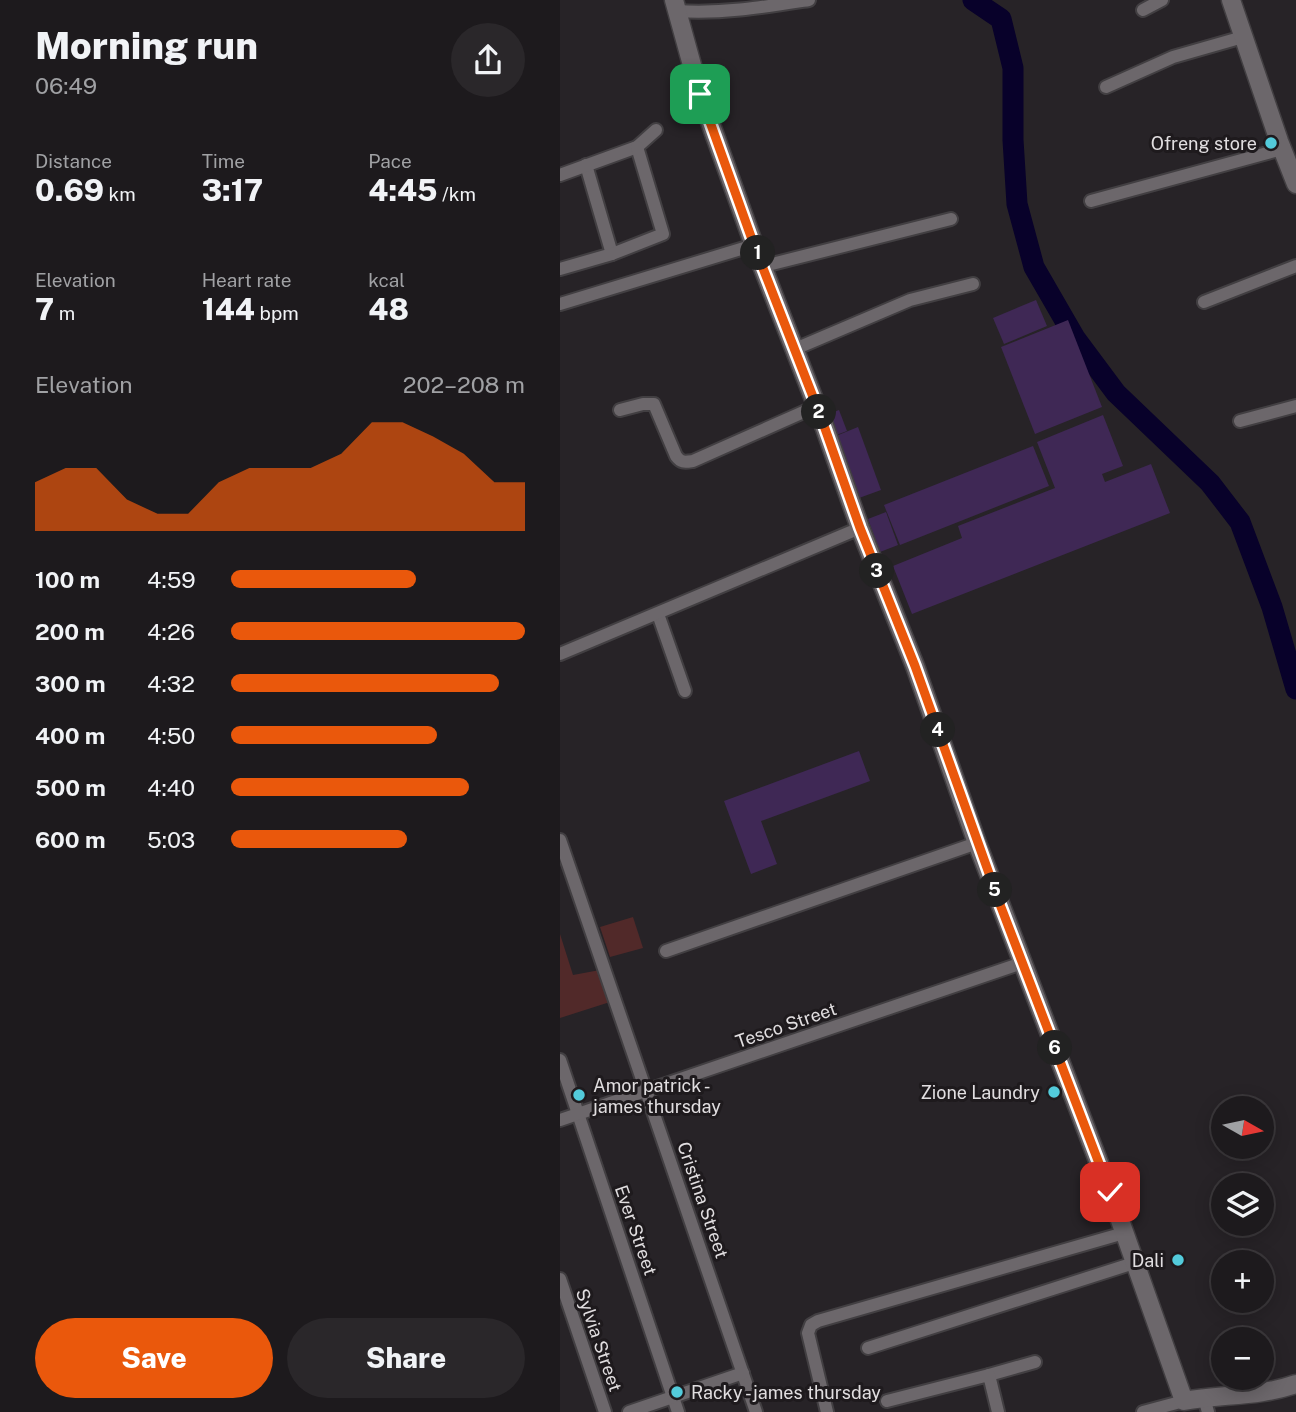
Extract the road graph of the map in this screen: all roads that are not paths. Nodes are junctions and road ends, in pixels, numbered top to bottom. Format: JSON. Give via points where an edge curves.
{"nodes":[{"id":1,"x":809,"y":0,"type":"edge"},
{"id":2,"x":1162,"y":0,"type":"edge"},
{"id":3,"x":1231,"y":0,"type":"edge"},
{"id":4,"x":675,"y":5,"type":"edge"},
{"id":5,"x":1143,"y":10,"type":"dead end"},
{"id":6,"x":1243,"y":37,"type":"junction"},
{"id":7,"x":1106,"y":87,"type":"dead end"},
{"id":8,"x":656,"y":130,"type":"dead end"},
{"id":9,"x":637,"y":146,"type":"junction"},
{"id":10,"x":1282,"y":149,"type":"junction"},
{"id":11,"x":586,"y":166,"type":"junction"},
{"id":12,"x":560,"y":175,"type":"edge"},
{"id":13,"x":1296,"y":184,"type":"edge"},
{"id":14,"x":1091,"y":201,"type":"dead end"},
{"id":15,"x":951,"y":219,"type":"dead end"},
{"id":16,"x":754,"y":245,"type":"junction"},
{"id":17,"x":612,"y":254,"type":"junction"},
{"id":18,"x":561,"y":266,"type":"edge"},
{"id":19,"x":764,"y":266,"type":"junction"},
{"id":20,"x":1296,"y":266,"type":"edge"},
{"id":21,"x":973,"y":284,"type":"dead end"},
{"id":22,"x":1203,"y":302,"type":"dead end"},
{"id":23,"x":560,"y":304,"type":"edge"},
{"id":24,"x":795,"y":349,"type":"junction"},
{"id":25,"x":817,"y":405,"type":"junction"},
{"id":26,"x":1296,"y":406,"type":"edge"},
{"id":27,"x":620,"y":411,"type":"dead end"},
{"id":28,"x":1240,"y":421,"type":"dead end"},
{"id":29,"x":860,"y":528,"type":"junction"},
{"id":30,"x":658,"y":614,"type":"junction"},
{"id":31,"x":560,"y":654,"type":"edge"},
{"id":32,"x":685,"y":691,"type":"dead end"},
{"id":33,"x":560,"y":840,"type":"edge"},
{"id":34,"x":977,"y":843,"type":"junction"},
{"id":35,"x":666,"y":951,"type":"dead end"},
{"id":36,"x":1022,"y":963,"type":"junction"},
{"id":37,"x":560,"y":1060,"type":"edge"},
{"id":38,"x":648,"y":1090,"type":"junction"},
{"id":39,"x":579,"y":1113,"type":"junction"},
{"id":40,"x":560,"y":1120,"type":"edge"},
{"id":41,"x":1124,"y":1233,"type":"junction"},
{"id":42,"x":1134,"y":1263,"type":"junction"},
{"id":43,"x":560,"y":1279,"type":"edge"},
{"id":44,"x":868,"y":1348,"type":"dead end"},
{"id":45,"x":1035,"y":1362,"type":"dead end"},
{"id":46,"x":743,"y":1373,"type":"junction"},
{"id":47,"x":989,"y":1375,"type":"junction"},
{"id":48,"x":1296,"y":1384,"type":"edge"},
{"id":49,"x":674,"y":1397,"type":"junction"},
{"id":50,"x":887,"y":1401,"type":"dead end"},
{"id":51,"x":1184,"y":1401,"type":"junction"},
{"id":52,"x":1206,"y":1405,"type":"edge"},
{"id":53,"x":605,"y":1412,"type":"edge"},
{"id":54,"x":629,"y":1412,"type":"edge"},
{"id":55,"x":678,"y":1412,"type":"edge"},
{"id":56,"x":756,"y":1412,"type":"edge"},
{"id":57,"x":827,"y":1412,"type":"edge"},
{"id":58,"x":998,"y":1412,"type":"edge"},
{"id":59,"x":1143,"y":1412,"type":"edge"}],
"edges":[{"from":1,"to":4,"type":"street","via":[[707,13]]},
{"from":2,"to":5,"type":"street"},
{"from":3,"to":6,"type":"street"},
{"from":4,"to":16,"type":"street","via":[[700,94]]},
{"from":6,"to":7,"type":"street","via":[[1173,57]]},
{"from":6,"to":10,"type":"street"},
{"from":8,"to":9,"type":"street"},
{"from":9,"to":11,"type":"street"},
{"from":9,"to":17,"type":"street","via":[[663,234]]},
{"from":10,"to":13,"type":"street"},
{"from":10,"to":14,"type":"street"},
{"from":11,"to":12,"type":"street"},
{"from":11,"to":17,"type":"street"},
{"from":15,"to":19,"type":"street"},
{"from":16,"to":19,"type":"street"},
{"from":16,"to":23,"type":"street"},
{"from":17,"to":18,"type":"street"},
{"from":19,"to":24,"type":"street"},
{"from":20,"to":22,"type":"street"},
{"from":21,"to":24,"type":"street","via":[[910,300]]},
{"from":24,"to":25,"type":"street"},
{"from":25,"to":27,"type":"street","via":[[685,462],[676,456],[654,404]]},
{"from":25,"to":29,"type":"street"},
{"from":26,"to":28,"type":"street"},
{"from":29,"to":30,"type":"street"},
{"from":29,"to":34,"type":"street","via":[[915,666]]},
{"from":30,"to":31,"type":"street"},
{"from":30,"to":32,"type":"street"},
{"from":33,"to":38,"type":"street","name":"Cristina Street"},
{"from":34,"to":35,"type":"street"},
{"from":34,"to":36,"type":"street"},
{"from":36,"to":38,"type":"street","name":"Tesco Street"},
{"from":36,"to":41,"type":"street"},
{"from":37,"to":39,"type":"street","name":"Ever Street"},
{"from":38,"to":39,"type":"street","name":"Tesco Street"},
{"from":38,"to":46,"type":"street","name":"Cristina Street"},
{"from":39,"to":40,"type":"street","name":"Tesco Street"},
{"from":39,"to":49,"type":"street","name":"Ever Street"},
{"from":41,"to":42,"type":"street"},
{"from":41,"to":57,"type":"street","via":[[811,1325],[808,1333]]},
{"from":42,"to":44,"type":"street"},
{"from":42,"to":51,"type":"street"},
{"from":43,"to":53,"type":"street","name":"Sylvia Street"},
{"from":45,"to":47,"type":"street"},
{"from":46,"to":49,"type":"street"},
{"from":46,"to":56,"type":"street","name":"Cristina Street"},
{"from":47,"to":50,"type":"street"},
{"from":47,"to":58,"type":"street"},
{"from":48,"to":52,"type":"street"},
{"from":49,"to":54,"type":"street"},
{"from":49,"to":55,"type":"street","name":"Ever Street"},
{"from":51,"to":52,"type":"street"},
{"from":51,"to":59,"type":"street"}]}
